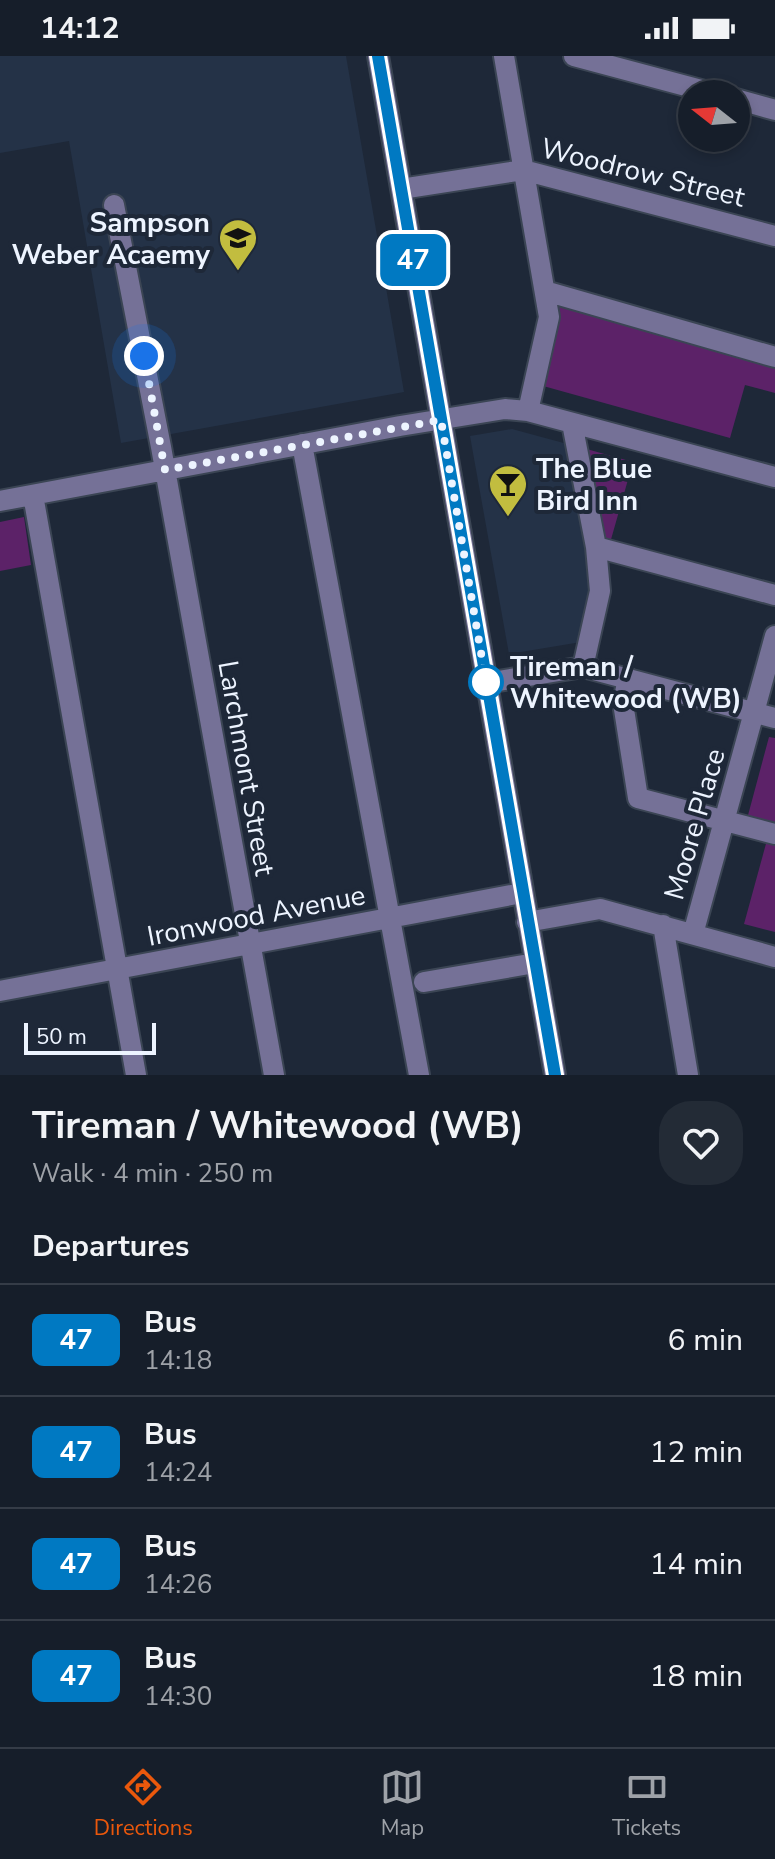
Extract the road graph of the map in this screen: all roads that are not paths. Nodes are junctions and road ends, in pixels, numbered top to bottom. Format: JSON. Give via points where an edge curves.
{"nodes":[{"id":1,"x":378,"y":56,"type":"edge"},
{"id":2,"x":504,"y":56,"type":"edge"},
{"id":3,"x":574,"y":56,"type":"edge"},
{"id":4,"x":678,"y":84,"type":"edge"},
{"id":5,"x":750,"y":103,"type":"edge"},
{"id":6,"x":775,"y":110,"type":"edge"},
{"id":7,"x":523,"y":170,"type":"junction"},
{"id":8,"x":401,"y":189,"type":"junction"},
{"id":9,"x":114,"y":205,"type":"dead end"},
{"id":10,"x":775,"y":236,"type":"edge"},
{"id":11,"x":545,"y":291,"type":"junction"},
{"id":12,"x":775,"y":357,"type":"edge"},
{"id":13,"x":528,"y":411,"type":"junction"},
{"id":14,"x":441,"y":420,"type":"junction"},
{"id":15,"x":572,"y":423,"type":"junction"},
{"id":16,"x":302,"y":444,"type":"junction"},
{"id":17,"x":165,"y":470,"type":"junction"},
{"id":18,"x":775,"y":477,"type":"edge"},
{"id":19,"x":33,"y":495,"type":"junction"},
{"id":20,"x":0,"y":501,"type":"edge"},
{"id":21,"x":596,"y":547,"type":"junction"},
{"id":22,"x":775,"y":595,"type":"edge"},
{"id":23,"x":775,"y":636,"type":"edge"},
{"id":24,"x":583,"y":667,"type":"junction"},
{"id":25,"x":628,"y":678,"type":"junction"},
{"id":26,"x":486,"y":683,"type":"junction"},
{"id":27,"x":755,"y":712,"type":"junction"},
{"id":28,"x":775,"y":718,"type":"edge"},
{"id":29,"x":724,"y":820,"type":"junction"},
{"id":30,"x":775,"y":834,"type":"edge"},
{"id":31,"x":522,"y":893,"type":"junction"},
{"id":32,"x":390,"y":918,"type":"junction"},
{"id":33,"x":527,"y":922,"type":"junction"},
{"id":34,"x":663,"y":925,"type":"junction"},
{"id":35,"x":693,"y":934,"type":"junction"},
{"id":36,"x":251,"y":944,"type":"junction"},
{"id":37,"x":775,"y":957,"type":"edge"},
{"id":38,"x":535,"y":963,"type":"junction"},
{"id":39,"x":117,"y":969,"type":"junction"},
{"id":40,"x":424,"y":982,"type":"dead end"},
{"id":41,"x":0,"y":991,"type":"edge"},
{"id":42,"x":136,"y":1075,"type":"edge"},
{"id":43,"x":274,"y":1075,"type":"edge"},
{"id":44,"x":419,"y":1075,"type":"edge"},
{"id":45,"x":555,"y":1075,"type":"edge"},
{"id":46,"x":688,"y":1075,"type":"edge"}],
"edges":[{"from":1,"to":8,"type":"street"},
{"from":2,"to":7,"type":"street"},
{"from":3,"to":4,"type":"street"},
{"from":5,"to":6,"type":"street"},
{"from":7,"to":8,"type":"street","name":"Woodrow Street"},
{"from":7,"to":10,"type":"street","name":"Woodrow Street"},
{"from":7,"to":11,"type":"street"},
{"from":8,"to":14,"type":"street"},
{"from":9,"to":17,"type":"street","name":"Larchmont Street"},
{"from":11,"to":12,"type":"street"},
{"from":11,"to":13,"type":"street","via":[[549,317]]},
{"from":13,"to":14,"type":"street","via":[[505,409]]},
{"from":13,"to":15,"type":"street"},
{"from":14,"to":16,"type":"street"},
{"from":14,"to":26,"type":"street"},
{"from":15,"to":18,"type":"street"},
{"from":15,"to":21,"type":"street"},
{"from":16,"to":17,"type":"street"},
{"from":16,"to":32,"type":"street"},
{"from":17,"to":19,"type":"street"},
{"from":17,"to":36,"type":"street","name":"Larchmont Street"},
{"from":19,"to":20,"type":"street"},
{"from":19,"to":39,"type":"street"},
{"from":21,"to":22,"type":"street"},
{"from":21,"to":24,"type":"street","via":[[600,591]]},
{"from":23,"to":27,"type":"street","name":"Moore Place"},
{"from":24,"to":25,"type":"street"},
{"from":24,"to":26,"type":"street"},
{"from":25,"to":27,"type":"street"},
{"from":25,"to":29,"type":"street","via":[[623,703],[638,798]]},
{"from":26,"to":31,"type":"street"},
{"from":27,"to":28,"type":"street"},
{"from":27,"to":29,"type":"street","name":"Moore Place"},
{"from":29,"to":30,"type":"street"},
{"from":29,"to":35,"type":"street","name":"Moore Place"},
{"from":31,"to":32,"type":"street","name":"Ironwood Avenue"},
{"from":31,"to":33,"type":"street"},
{"from":32,"to":36,"type":"street","name":"Ironwood Avenue"},
{"from":32,"to":44,"type":"street"},
{"from":33,"to":34,"type":"street","via":[[600,909]]},
{"from":33,"to":38,"type":"street"},
{"from":34,"to":35,"type":"street"},
{"from":34,"to":46,"type":"street"},
{"from":35,"to":37,"type":"street"},
{"from":36,"to":39,"type":"street","name":"Ironwood Avenue"},
{"from":36,"to":43,"type":"street","name":"Larchmont Street"},
{"from":38,"to":40,"type":"street"},
{"from":38,"to":45,"type":"street"},
{"from":39,"to":41,"type":"street","name":"Ironwood Avenue"},
{"from":39,"to":42,"type":"street"}]}
